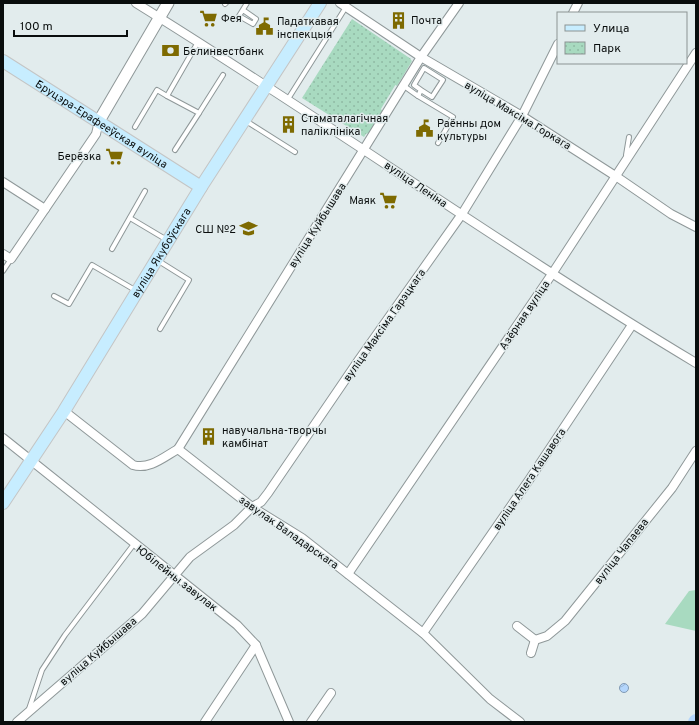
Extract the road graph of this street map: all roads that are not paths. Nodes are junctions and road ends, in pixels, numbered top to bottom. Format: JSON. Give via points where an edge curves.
{"nodes":[{"id":1,"x":136,"y":3,"type":"edge"},
{"id":2,"x":168,"y":3,"type":"edge"},
{"id":3,"x":247,"y":3,"type":"edge"},
{"id":4,"x":320,"y":3,"type":"edge"},
{"id":5,"x":459,"y":3,"type":"edge"},
{"id":6,"x":578,"y":3,"type":"edge"},
{"id":7,"x":343,"y":5,"type":"edge"},
{"id":8,"x":243,"y":10,"type":"dead end"},
{"id":9,"x":574,"y":12,"type":"edge"},
{"id":10,"x":159,"y":17,"type":"junction"},
{"id":11,"x":198,"y":42,"type":"junction"},
{"id":12,"x":557,"y":46,"type":"edge"},
{"id":13,"x":696,"y":53,"type":"edge"},
{"id":14,"x":421,"y":57,"type":"junction"},
{"id":15,"x":3,"y":61,"type":"edge"},
{"id":16,"x":223,"y":75,"type":"dead end"},
{"id":17,"x":266,"y":85,"type":"junction"},
{"id":18,"x":404,"y":86,"type":"junction"},
{"id":19,"x":422,"y":90,"type":"junction"},
{"id":20,"x":167,"y":96,"type":"junction"},
{"id":21,"x":418,"y":96,"type":"junction"},
{"id":22,"x":288,"y":98,"type":"junction"},
{"id":23,"x":199,"y":113,"type":"junction"},
{"id":24,"x":522,"y":116,"type":"junction"},
{"id":25,"x":244,"y":120,"type":"junction"},
{"id":26,"x":99,"y":121,"type":"junction"},
{"id":27,"x":135,"y":127,"type":"dead end"},
{"id":28,"x":629,"y":137,"type":"dead end"},
{"id":29,"x":438,"y":143,"type":"dead end"},
{"id":30,"x":364,"y":149,"type":"junction"},
{"id":31,"x":176,"y":150,"type":"dead end"},
{"id":32,"x":295,"y":152,"type":"dead end"},
{"id":33,"x":622,"y":169,"type":"junction"},
{"id":34,"x":617,"y":177,"type":"junction"},
{"id":35,"x":3,"y":182,"type":"edge"},
{"id":36,"x":201,"y":187,"type":"junction"},
{"id":37,"x":145,"y":191,"type":"dead end"},
{"id":38,"x":45,"y":209,"type":"junction"},
{"id":39,"x":462,"y":214,"type":"junction"},
{"id":40,"x":130,"y":218,"type":"junction"},
{"id":41,"x":696,"y":227,"type":"edge"},
{"id":42,"x":168,"y":241,"type":"junction"},
{"id":43,"x":112,"y":249,"type":"dead end"},
{"id":44,"x":3,"y":254,"type":"edge"},
{"id":45,"x":10,"y":259,"type":"junction"},
{"id":46,"x":156,"y":260,"type":"junction"},
{"id":47,"x":3,"y":271,"type":"edge"},
{"id":48,"x":552,"y":274,"type":"junction"},
{"id":49,"x":137,"y":292,"type":"junction"},
{"id":50,"x":54,"y":296,"type":"dead end"},
{"id":51,"x":632,"y":325,"type":"junction"},
{"id":52,"x":160,"y":329,"type":"dead end"},
{"id":53,"x":696,"y":363,"type":"edge"},
{"id":54,"x":64,"y":411,"type":"junction"},
{"id":55,"x":3,"y":438,"type":"edge"},
{"id":56,"x":178,"y":449,"type":"junction"},
{"id":57,"x":696,"y":450,"type":"edge"},
{"id":58,"x":31,"y":461,"type":"junction"},
{"id":59,"x":7,"y":490,"type":"edge"},
{"id":60,"x":3,"y":503,"type":"edge"},
{"id":61,"x":252,"y":507,"type":"junction"},
{"id":62,"x":134,"y":544,"type":"junction"},
{"id":63,"x":348,"y":574,"type":"junction"},
{"id":64,"x":173,"y":575,"type":"junction"},
{"id":65,"x":517,"y":626,"type":"dead end"},
{"id":66,"x":423,"y":633,"type":"junction"},
{"id":67,"x":535,"y":640,"type":"junction"},
{"id":68,"x":256,"y":645,"type":"junction"},
{"id":69,"x":531,"y":653,"type":"dead end"},
{"id":70,"x":331,"y":693,"type":"dead end"},
{"id":71,"x":29,"y":711,"type":"junction"},
{"id":72,"x":17,"y":722,"type":"edge"},
{"id":73,"x":205,"y":722,"type":"edge"},
{"id":74,"x":289,"y":722,"type":"edge"},
{"id":75,"x":311,"y":722,"type":"edge"},
{"id":76,"x":520,"y":722,"type":"edge"}],
"edges":[{"from":1,"to":10,"type":"street","name":"вуліца Леніна"},
{"from":2,"to":10,"type":"main road"},
{"from":3,"to":8,"type":"lane"},
{"from":4,"to":17,"type":"main road","name":"вуліца Якубоўскага"},
{"from":5,"to":14,"type":"street","name":"вуліца Куйбышава"},
{"from":6,"to":9,"type":"street"},
{"from":7,"to":14,"type":"street","name":"вуліца Максіма Горкага"},
{"from":7,"to":22,"type":"lane"},
{"from":10,"to":11,"type":"street","name":"вуліца Леніна"},
{"from":10,"to":26,"type":"main road"},
{"from":11,"to":17,"type":"street","name":"вуліца Леніна"},
{"from":11,"to":20,"type":"lane"},
{"from":12,"to":24,"type":"street","name":"вуліца Максіма Гарэцкага"},
{"from":13,"to":33,"type":"street","name":"Азёрная вуліца"},
{"from":14,"to":18,"type":"street","name":"вуліца Куйбышава"},
{"from":14,"to":24,"type":"street","name":"вуліца Максіма Горкага"},
{"from":15,"to":26,"type":"main road","name":"Бруцэра-Ерафееўская вуліца"},
{"from":16,"to":23,"type":"lane"},
{"from":17,"to":22,"type":"street","name":"вуліца Леніна"},
{"from":17,"to":25,"type":"main road","name":"вуліца Якубоўскага"},
{"from":18,"to":21,"type":"lane"},
{"from":18,"to":30,"type":"street","name":"вуліца Куйбышава"},
{"from":19,"to":19,"type":"lane","via":[[414,85],[424,68],[443,80],[432,97]]},
{"from":19,"to":21,"type":"lane"},
{"from":20,"to":23,"type":"lane"},
{"from":20,"to":27,"type":"lane","via":[[157,90]]},
{"from":21,"to":29,"type":"lane","via":[[453,117]]},
{"from":22,"to":30,"type":"street","name":"вуліца Леніна"},
{"from":23,"to":31,"type":"lane"},
{"from":24,"to":34,"type":"street","name":"вуліца Максіма Горкага"},
{"from":24,"to":39,"type":"street","name":"вуліца Максіма Гарэцкага"},
{"from":25,"to":32,"type":"lane"},
{"from":25,"to":36,"type":"main road","name":"вуліца Якубоўскага"},
{"from":26,"to":36,"type":"main road","name":"Бруцэра-Ерафееўская вуліца"},
{"from":26,"to":38,"type":"street","via":[[96,134]]},
{"from":28,"to":33,"type":"lane"},
{"from":30,"to":39,"type":"street","name":"вуліца Леніна"},
{"from":30,"to":56,"type":"street","name":"вуліца Куйбышава"},
{"from":33,"to":34,"type":"street","name":"Азёрная вуліца"},
{"from":34,"to":41,"type":"street","name":"вуліца Максіма Горкага","via":[[671,214]]},
{"from":34,"to":48,"type":"street","name":"Азёрная вуліца"},
{"from":35,"to":38,"type":"street"},
{"from":36,"to":42,"type":"main road","name":"вуліца Якубоўскага"},
{"from":37,"to":40,"type":"lane"},
{"from":38,"to":45,"type":"street"},
{"from":39,"to":48,"type":"street","name":"вуліца Леніна"},
{"from":39,"to":61,"type":"street","name":"вуліца Максіма Гарэцкага","via":[[268,493],[261,502]]},
{"from":40,"to":42,"type":"lane"},
{"from":40,"to":43,"type":"lane"},
{"from":42,"to":46,"type":"main road","name":"вуліца Якубоўскага"},
{"from":44,"to":45,"type":"street"},
{"from":45,"to":47,"type":"lane"},
{"from":46,"to":49,"type":"main road","name":"вуліца Якубоўскага"},
{"from":46,"to":52,"type":"lane","via":[[189,280]]},
{"from":48,"to":51,"type":"street","name":"вуліца Леніна"},
{"from":48,"to":63,"type":"street","name":"Азёрная вуліца"},
{"from":49,"to":50,"type":"lane","via":[[92,265],[69,304]]},
{"from":49,"to":54,"type":"main road","name":"вуліца Якубоўскага"},
{"from":51,"to":53,"type":"street","name":"вуліца Леніна"},
{"from":51,"to":66,"type":"street","name":"вуліца Алега Кашавога"},
{"from":54,"to":56,"type":"street","via":[[133,465],[148,466]]},
{"from":54,"to":58,"type":"main road","name":"вуліца Якубоўскага"},
{"from":55,"to":58,"type":"street","name":"Юбілейны завулак"},
{"from":56,"to":61,"type":"street","name":"завулак Валадарскага"},
{"from":57,"to":67,"type":"street","name":"вуліца Чапаева","via":[[672,488],[578,606],[547,636]]},
{"from":58,"to":59,"type":"main road","name":"вуліца Якубоўскага"},
{"from":58,"to":62,"type":"street","name":"Юбілейны завулак"},
{"from":59,"to":60,"type":"main road","name":"вуліца Якубоўскага"},
{"from":61,"to":63,"type":"street","name":"завулак Валадарскага","via":[[302,538]]},
{"from":61,"to":64,"type":"street","name":"вуліца Максіма Гарэцкага","via":[[234,525],[190,557]]},
{"from":62,"to":64,"type":"street","name":"Юбілейны завулак"},
{"from":62,"to":71,"type":"lane","via":[[42,670]]},
{"from":63,"to":66,"type":"street","name":"завулак Валадарскага"},
{"from":64,"to":68,"type":"street","name":"Юбілейны завулак","via":[[237,625]]},
{"from":64,"to":71,"type":"street","name":"вуліца Куйбышава","via":[[142,614]]},
{"from":65,"to":67,"type":"street"},
{"from":66,"to":76,"type":"street","name":"завулак Валадарскага","via":[[490,699]]},
{"from":67,"to":69,"type":"street"},
{"from":68,"to":73,"type":"street"},
{"from":68,"to":74,"type":"street","name":"Юбілейны завулак"},
{"from":70,"to":75,"type":"street"},
{"from":71,"to":72,"type":"street","name":"вуліца Куйбышава"}]}
